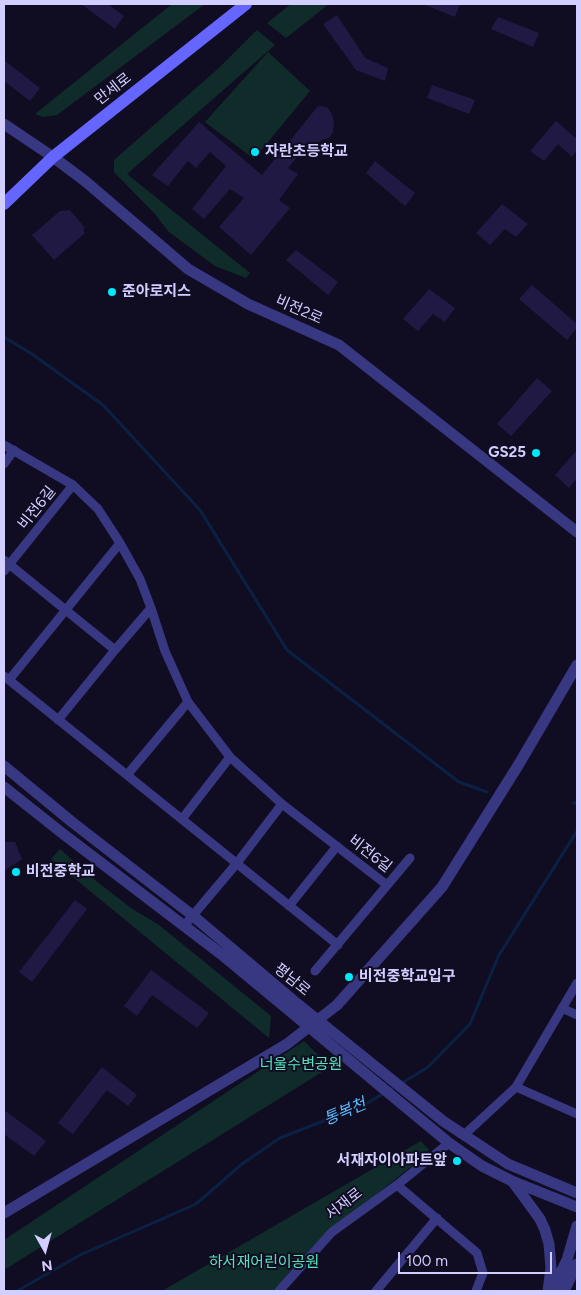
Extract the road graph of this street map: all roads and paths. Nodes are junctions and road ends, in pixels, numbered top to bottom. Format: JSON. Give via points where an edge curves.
{"nodes":[{"id":1,"x":246,"y":4,"type":"edge"},
{"id":2,"x":4,"y":124,"type":"edge"},
{"id":3,"x":53,"y":157,"type":"junction"},
{"id":4,"x":4,"y":204,"type":"edge"},
{"id":5,"x":4,"y":445,"type":"edge"},
{"id":6,"x":14,"y":450,"type":"junction"},
{"id":7,"x":4,"y":464,"type":"edge"},
{"id":8,"x":73,"y":484,"type":"junction"},
{"id":9,"x":577,"y":532,"type":"edge"},
{"id":10,"x":120,"y":543,"type":"junction"},
{"id":11,"x":6,"y":565,"type":"edge"},
{"id":12,"x":152,"y":608,"type":"junction"},
{"id":13,"x":66,"y":610,"type":"junction"},
{"id":14,"x":115,"y":650,"type":"junction"},
{"id":15,"x":577,"y":665,"type":"edge"},
{"id":16,"x":6,"y":678,"type":"edge"},
{"id":17,"x":188,"y":702,"type":"junction"},
{"id":18,"x":58,"y":720,"type":"junction"},
{"id":19,"x":230,"y":757,"type":"junction"},
{"id":20,"x":4,"y":766,"type":"edge"},
{"id":21,"x":127,"y":776,"type":"junction"},
{"id":22,"x":4,"y":787,"type":"edge"},
{"id":23,"x":282,"y":804,"type":"junction"},
{"id":24,"x":182,"y":819,"type":"junction"},
{"id":25,"x":337,"y":846,"type":"junction"},
{"id":26,"x":410,"y":858,"type":"dead end"},
{"id":27,"x":236,"y":863,"type":"junction"},
{"id":28,"x":387,"y":885,"type":"junction"},
{"id":29,"x":290,"y":906,"type":"junction"},
{"id":30,"x":192,"y":915,"type":"junction"},
{"id":31,"x":184,"y":926,"type":"junction"},
{"id":32,"x":338,"y":945,"type":"junction"},
{"id":33,"x":315,"y":971,"type":"dead end"},
{"id":34,"x":577,"y":984,"type":"edge"},
{"id":35,"x":562,"y":1008,"type":"junction"},
{"id":36,"x":577,"y":1015,"type":"edge"},
{"id":37,"x":318,"y":1019,"type":"junction"},
{"id":38,"x":308,"y":1026,"type":"junction"},
{"id":39,"x":516,"y":1087,"type":"junction"},
{"id":40,"x":577,"y":1114,"type":"edge"},
{"id":41,"x":464,"y":1135,"type":"junction"},
{"id":42,"x":450,"y":1143,"type":"junction"},
{"id":43,"x":512,"y":1181,"type":"junction"},
{"id":44,"x":397,"y":1185,"type":"junction"},
{"id":45,"x":577,"y":1193,"type":"edge"},
{"id":46,"x":577,"y":1207,"type":"edge"},
{"id":47,"x":4,"y":1213,"type":"edge"},
{"id":48,"x":437,"y":1218,"type":"junction"},
{"id":49,"x":577,"y":1226,"type":"edge"},
{"id":50,"x":577,"y":1264,"type":"edge"},
{"id":51,"x":280,"y":1291,"type":"edge"},
{"id":52,"x":376,"y":1291,"type":"edge"},
{"id":53,"x":476,"y":1291,"type":"edge"},
{"id":54,"x":548,"y":1291,"type":"edge"},
{"id":55,"x":552,"y":1291,"type":"edge"},
{"id":56,"x":564,"y":1291,"type":"edge"}],
"edges":[{"from":1,"to":3,"type":"main road","name":"만세로"},
{"from":2,"to":3,"type":"street","name":"비전2로"},
{"from":3,"to":4,"type":"main road","name":"만세로"},
{"from":3,"to":9,"type":"street","name":"비전2로","via":[[188,269],[248,304],[339,345]]},
{"from":5,"to":6,"type":"street","name":"비전6길"},
{"from":6,"to":7,"type":"street"},
{"from":6,"to":8,"type":"street","name":"비전6길"},
{"from":8,"to":10,"type":"street","name":"비전6길","via":[[98,509]]},
{"from":8,"to":11,"type":"street","name":"비전6길"},
{"from":10,"to":12,"type":"street","name":"비전6길"},
{"from":10,"to":13,"type":"street"},
{"from":11,"to":13,"type":"street"},
{"from":12,"to":14,"type":"street"},
{"from":12,"to":17,"type":"street","name":"비전6길","via":[[165,651]]},
{"from":13,"to":14,"type":"street"},
{"from":13,"to":16,"type":"street"},
{"from":14,"to":18,"type":"street"},
{"from":15,"to":37,"type":"street","via":[[442,887],[337,1005]]},
{"from":16,"to":18,"type":"street"},
{"from":17,"to":19,"type":"street","name":"비전6길"},
{"from":17,"to":21,"type":"street"},
{"from":18,"to":21,"type":"street"},
{"from":19,"to":23,"type":"street","name":"비전6길"},
{"from":19,"to":24,"type":"street"},
{"from":20,"to":30,"type":"street","name":"평남로"},
{"from":21,"to":24,"type":"street"},
{"from":22,"to":31,"type":"street"},
{"from":23,"to":25,"type":"street","name":"비전6길"},
{"from":23,"to":27,"type":"street"},
{"from":24,"to":27,"type":"street"},
{"from":25,"to":28,"type":"street","name":"비전6길"},
{"from":25,"to":29,"type":"street"},
{"from":26,"to":28,"type":"street"},
{"from":27,"to":29,"type":"street"},
{"from":27,"to":30,"type":"street"},
{"from":28,"to":32,"type":"street","name":"비전6길"},
{"from":29,"to":32,"type":"street"},
{"from":30,"to":31,"type":"street"},
{"from":30,"to":37,"type":"street","name":"평남로"},
{"from":31,"to":38,"type":"street"},
{"from":32,"to":33,"type":"street","name":"비전6길"},
{"from":34,"to":35,"type":"street"},
{"from":35,"to":36,"type":"street"},
{"from":35,"to":39,"type":"street"},
{"from":37,"to":38,"type":"street"},
{"from":37,"to":41,"type":"street","name":"평남로"},
{"from":38,"to":42,"type":"street"},
{"from":38,"to":47,"type":"street","via":[[287,1044]]},
{"from":39,"to":40,"type":"street"},
{"from":39,"to":41,"type":"street"},
{"from":41,"to":45,"type":"street","name":"평남로","via":[[508,1164]]},
{"from":42,"to":43,"type":"street","via":[[482,1166]]},
{"from":42,"to":44,"type":"street","name":"서재로"},
{"from":43,"to":46,"type":"street"},
{"from":43,"to":54,"type":"street","via":[[545,1230],[551,1268]]},
{"from":44,"to":48,"type":"street"},
{"from":44,"to":51,"type":"street","name":"서재로","via":[[332,1232]]},
{"from":48,"to":52,"type":"street"},
{"from":48,"to":53,"type":"street","via":[[477,1253],[483,1273]]},
{"from":49,"to":55,"type":"street","via":[[567,1260]]},
{"from":50,"to":56,"type":"street"}]}
